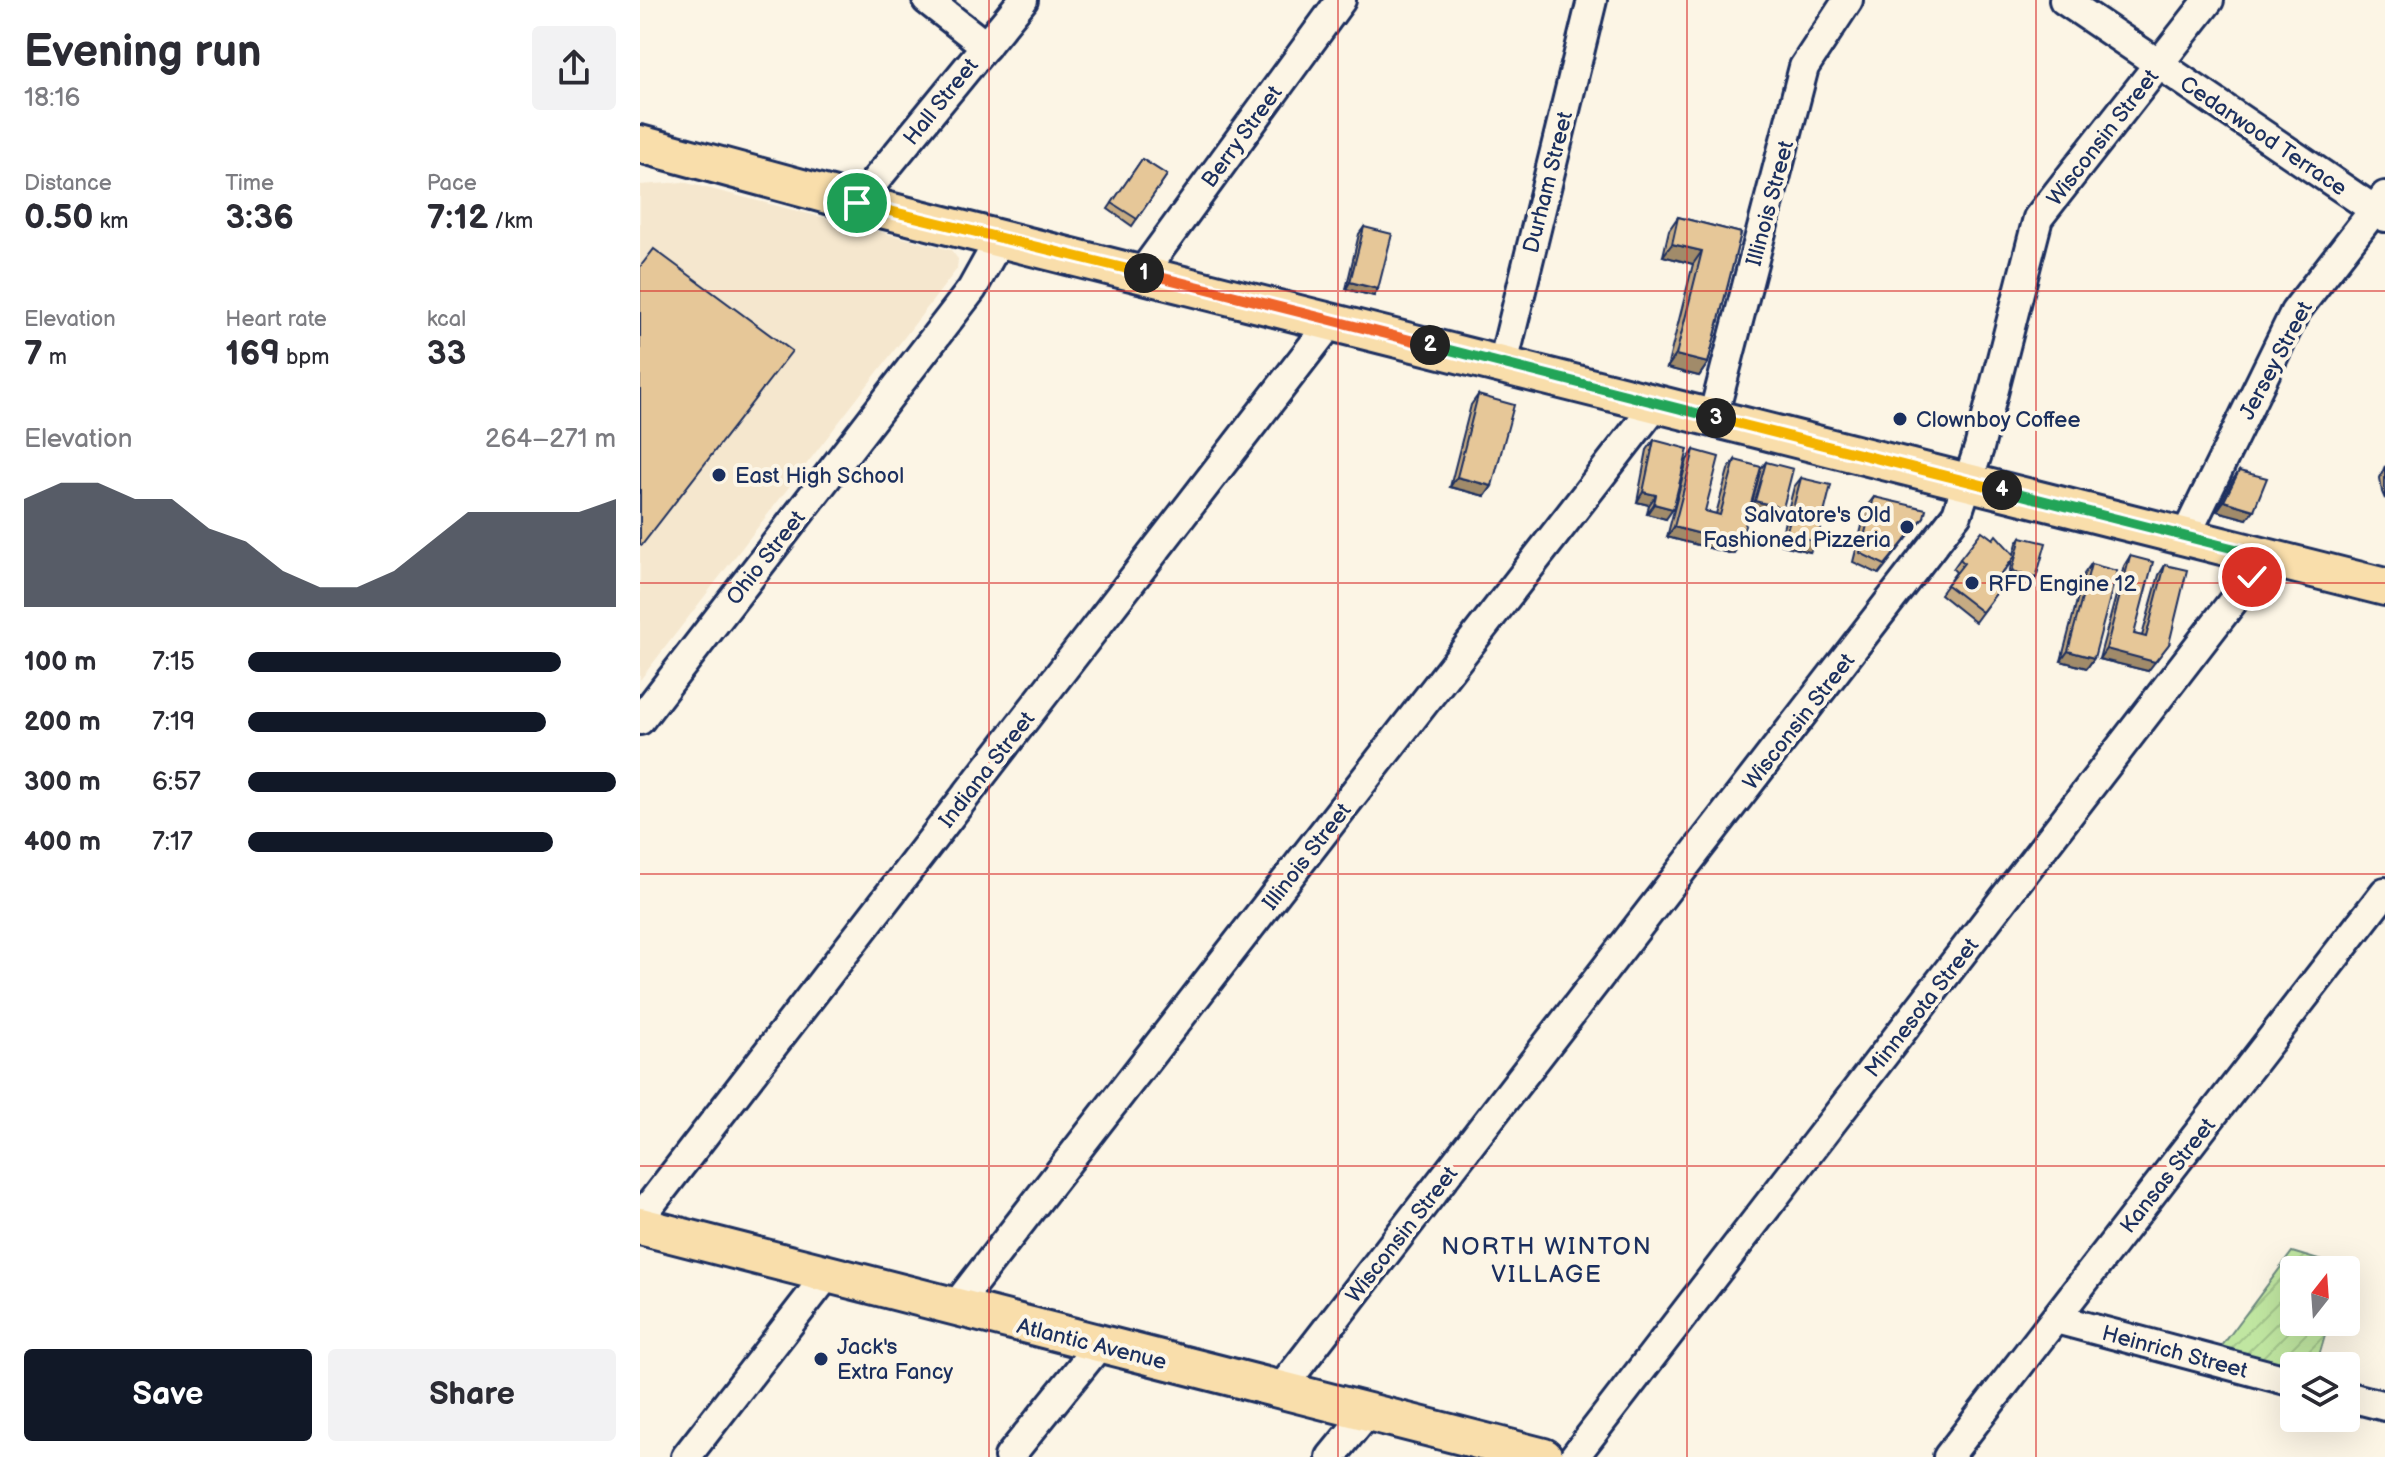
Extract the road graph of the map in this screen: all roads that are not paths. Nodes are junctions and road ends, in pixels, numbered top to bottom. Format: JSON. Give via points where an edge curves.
{"nodes":[{"id":1,"x":927,"y":0,"type":"edge"},
{"id":2,"x":1023,"y":0,"type":"edge"},
{"id":3,"x":1341,"y":0,"type":"edge"},
{"id":4,"x":1592,"y":0,"type":"edge"},
{"id":5,"x":1848,"y":0,"type":"edge"},
{"id":6,"x":2064,"y":0,"type":"edge"},
{"id":7,"x":2209,"y":0,"type":"edge"},
{"id":8,"x":986,"y":46,"type":"junction"},
{"id":9,"x":2159,"y":64,"type":"junction"},
{"id":10,"x":640,"y":144,"type":"edge"},
{"id":11,"x":857,"y":203,"type":"junction"},
{"id":12,"x":2382,"y":208,"type":"edge"},
{"id":13,"x":1001,"y":237,"type":"junction"},
{"id":14,"x":1142,"y":273,"type":"junction"},
{"id":15,"x":1332,"y":321,"type":"junction"},
{"id":16,"x":1503,"y":364,"type":"junction"},
{"id":17,"x":1657,"y":403,"type":"junction"},
{"id":18,"x":1713,"y":417,"type":"junction"},
{"id":19,"x":1970,"y":482,"type":"junction"},
{"id":20,"x":2185,"y":537,"type":"junction"},
{"id":21,"x":2267,"y":557,"type":"junction"},
{"id":22,"x":2385,"y":587,"type":"edge"},
{"id":23,"x":640,"y":720,"type":"edge"},
{"id":24,"x":2385,"y":892,"type":"edge"},
{"id":25,"x":640,"y":1218,"type":"edge"},
{"id":26,"x":640,"y":1226,"type":"edge"},
{"id":27,"x":827,"y":1275,"type":"junction"},
{"id":28,"x":954,"y":1308,"type":"junction"},
{"id":29,"x":2056,"y":1319,"type":"junction"},
{"id":30,"x":1100,"y":1344,"type":"junction"},
{"id":31,"x":2280,"y":1378,"type":"edge"},
{"id":32,"x":1280,"y":1390,"type":"junction"},
{"id":33,"x":2360,"y":1400,"type":"edge"},
{"id":34,"x":2385,"y":1406,"type":"edge"},
{"id":35,"x":1367,"y":1413,"type":"junction"},
{"id":36,"x":686,"y":1457,"type":"edge"},
{"id":37,"x":1009,"y":1457,"type":"edge"},
{"id":38,"x":1331,"y":1457,"type":"edge"},
{"id":39,"x":1544,"y":1457,"type":"edge"},
{"id":40,"x":1574,"y":1457,"type":"edge"},
{"id":41,"x":1948,"y":1457,"type":"edge"}],
"edges":[{"from":1,"to":8,"type":"street"},
{"from":2,"to":8,"type":"street","name":"Hall Street"},
{"from":3,"to":14,"type":"street","name":"Berry Street"},
{"from":4,"to":16,"type":"street","name":"Durham Street"},
{"from":5,"to":18,"type":"street","name":"Illinois Street","via":[[1804,67]]},
{"from":6,"to":9,"type":"street","name":"Cedarwood Terrace"},
{"from":7,"to":9,"type":"street","name":"Wisconsin Street"},
{"from":8,"to":11,"type":"street","name":"Hall Street"},
{"from":9,"to":12,"type":"street","name":"Cedarwood Terrace"},
{"from":9,"to":19,"type":"street","name":"Wisconsin Street","via":[[2038,218]]},
{"from":10,"to":11,"type":"main road"},
{"from":11,"to":13,"type":"main road"},
{"from":12,"to":20,"type":"street","name":"Jersey Street","via":[[2295,312]]},
{"from":13,"to":14,"type":"main road"},
{"from":13,"to":23,"type":"street","name":"Ohio Street","via":[[972,289]]},
{"from":14,"to":15,"type":"main road"},
{"from":15,"to":16,"type":"main road"},
{"from":15,"to":25,"type":"street","name":"Indiana Street"},
{"from":16,"to":17,"type":"main road"},
{"from":17,"to":18,"type":"main road"},
{"from":17,"to":28,"type":"street","name":"Illinois Street"},
{"from":18,"to":19,"type":"main road"},
{"from":19,"to":20,"type":"main road"},
{"from":19,"to":32,"type":"street","name":"Wisconsin Street","via":[[1957,514]]},
{"from":20,"to":21,"type":"main road"},
{"from":21,"to":22,"type":"main road"},
{"from":21,"to":40,"type":"street","name":"Minnesota Street"},
{"from":24,"to":29,"type":"street","name":"Kansas Street"},
{"from":26,"to":27,"type":"main road","name":"Atlantic Avenue"},
{"from":27,"to":28,"type":"main road","name":"Atlantic Avenue"},
{"from":27,"to":36,"type":"street"},
{"from":28,"to":30,"type":"main road","name":"Atlantic Avenue"},
{"from":29,"to":31,"type":"street","name":"Heinrich Street"},
{"from":29,"to":41,"type":"street","name":"Kansas Street"},
{"from":30,"to":32,"type":"main road","name":"Atlantic Avenue"},
{"from":30,"to":37,"type":"street"},
{"from":32,"to":35,"type":"main road","name":"Atlantic Avenue"},
{"from":33,"to":34,"type":"street"},
{"from":35,"to":38,"type":"street"},
{"from":35,"to":39,"type":"main road","name":"Atlantic Avenue"}]}
